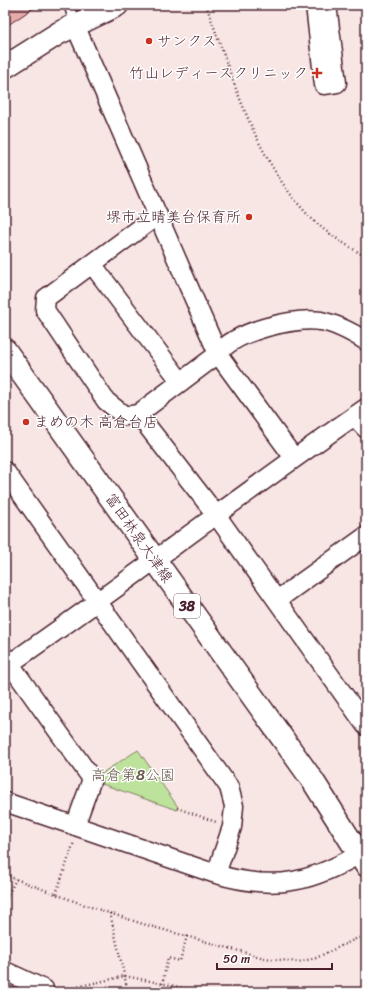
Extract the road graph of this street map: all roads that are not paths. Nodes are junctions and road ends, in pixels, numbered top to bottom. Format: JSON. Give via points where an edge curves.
{"nodes":[{"id":1,"x":117,"y":5,"type":"edge"},
{"id":2,"x":315,"y":5,"type":"edge"},
{"id":3,"x":327,"y":5,"type":"edge"},
{"id":4,"x":72,"y":15,"type":"edge"},
{"id":5,"x":5,"y":67,"type":"edge"},
{"id":6,"x":158,"y":215,"type":"junction"},
{"id":7,"x":92,"y":264,"type":"junction"},
{"id":8,"x":366,"y":341,"type":"edge"},
{"id":9,"x":5,"y":350,"type":"edge"},
{"id":10,"x":218,"y":354,"type":"junction"},
{"id":11,"x":180,"y":382,"type":"junction"},
{"id":12,"x":138,"y":414,"type":"junction"},
{"id":13,"x":362,"y":418,"type":"edge"},
{"id":14,"x":294,"y":458,"type":"junction"},
{"id":15,"x":5,"y":471,"type":"edge"},
{"id":16,"x":217,"y":516,"type":"junction"},
{"id":17,"x":363,"y":543,"type":"edge"},
{"id":18,"x":154,"y":560,"type":"junction"},
{"id":19,"x":277,"y":600,"type":"junction"},
{"id":20,"x":97,"y":601,"type":"junction"},
{"id":21,"x":7,"y":663,"type":"edge"},
{"id":22,"x":366,"y":726,"type":"edge"},
{"id":23,"x":5,"y":802,"type":"edge"},
{"id":24,"x":77,"y":826,"type":"junction"},
{"id":25,"x":364,"y":856,"type":"edge"},
{"id":26,"x":216,"y":874,"type":"junction"},
{"id":27,"x":5,"y":971,"type":"edge"},
{"id":28,"x":44,"y":992,"type":"edge"}],
"edges":[{"from":1,"to":4,"type":"main road"},
{"from":2,"to":3,"type":"street","via":[[324,85],[337,84]]},
{"from":4,"to":5,"type":"main road","via":[[59,33]]},
{"from":4,"to":6,"type":"street"},
{"from":6,"to":7,"type":"street"},
{"from":6,"to":10,"type":"street"},
{"from":7,"to":11,"type":"street"},
{"from":7,"to":12,"type":"street","via":[[46,298],[45,310],[106,402],[124,416]]},
{"from":8,"to":10,"type":"street","via":[[350,331],[321,321],[284,322],[255,331],[223,347]]},
{"from":9,"to":18,"type":"main road","name":"富田林泉大津線","number":"38"},
{"from":10,"to":11,"type":"street"},
{"from":10,"to":14,"type":"street"},
{"from":11,"to":12,"type":"street"},
{"from":12,"to":16,"type":"street"},
{"from":13,"to":14,"type":"street"},
{"from":14,"to":16,"type":"street"},
{"from":15,"to":20,"type":"street"},
{"from":16,"to":18,"type":"street"},
{"from":16,"to":19,"type":"street"},
{"from":17,"to":19,"type":"street"},
{"from":18,"to":20,"type":"street"},
{"from":18,"to":25,"type":"main road","name":"富田林泉大津線","number":"38"},
{"from":19,"to":22,"type":"street"},
{"from":20,"to":21,"type":"street"},
{"from":20,"to":26,"type":"street","via":[[229,787],[234,806],[232,827]]},
{"from":21,"to":24,"type":"street","via":[[92,779]]},
{"from":23,"to":24,"type":"street"},
{"from":24,"to":26,"type":"street"},
{"from":25,"to":26,"type":"street","via":[[302,880],[283,884],[235,880]]},
{"from":27,"to":28,"type":"street","via":[[44,989]]}]}
